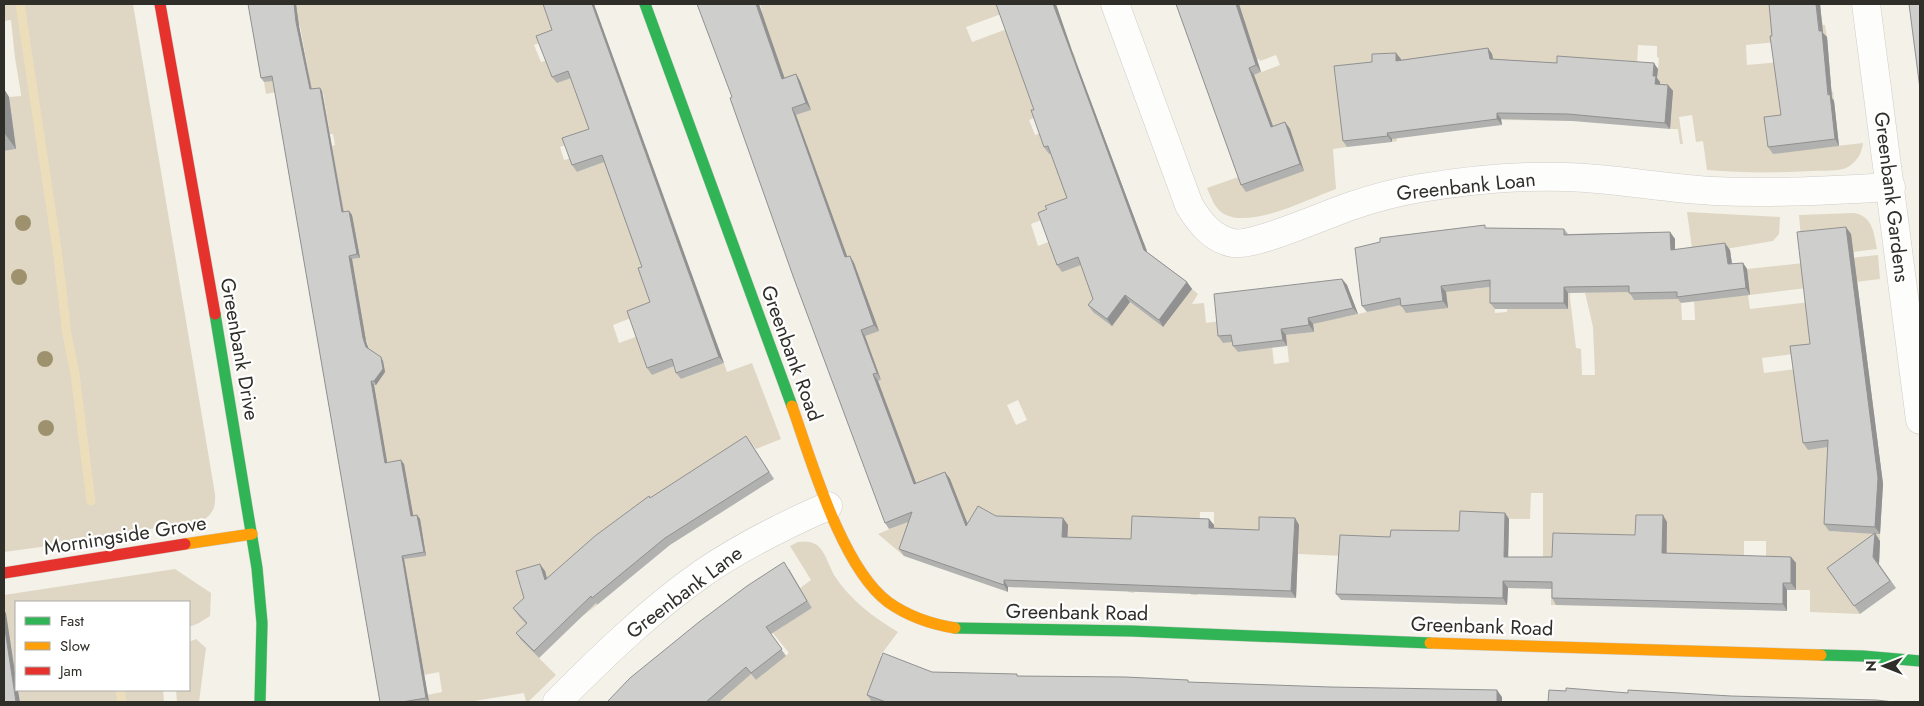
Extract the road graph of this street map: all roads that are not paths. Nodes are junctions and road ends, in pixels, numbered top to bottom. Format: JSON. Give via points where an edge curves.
{"nodes":[{"id":1,"x":160,"y":4,"type":"edge"},
{"id":2,"x":645,"y":4,"type":"edge"},
{"id":3,"x":1115,"y":4,"type":"edge"},
{"id":4,"x":1866,"y":4,"type":"edge"},
{"id":5,"x":1891,"y":187,"type":"junction"},
{"id":6,"x":1920,"y":420,"type":"edge"},
{"id":7,"x":828,"y":506,"type":"junction"},
{"id":8,"x":252,"y":534,"type":"junction"},
{"id":9,"x":4,"y":573,"type":"edge"},
{"id":10,"x":1920,"y":661,"type":"edge"},
{"id":11,"x":260,"y":702,"type":"edge"},
{"id":12,"x":557,"y":702,"type":"edge"}],
"edges":[{"from":1,"to":8,"type":"street","name":"Greenbank Drive"},
{"from":2,"to":7,"type":"street","name":"Greenbank Road"},
{"from":3,"to":5,"type":"street","name":"Greenbank Loan","via":[[1189,205],[1199,223],[1226,241],[1241,243],[1262,239],[1389,194],[1501,179],[1586,178],[1751,193]]},
{"from":4,"to":5,"type":"street","name":"Greenbank Gardens"},
{"from":5,"to":6,"type":"street","name":"Greenbank Gardens"},
{"from":7,"to":10,"type":"street","name":"Greenbank Road","via":[[853,560],[878,592],[912,617],[953,628],[1131,631],[1863,656]]},
{"from":7,"to":12,"type":"street","name":"Greenbank Lane","via":[[765,536],[703,573],[619,641]]},
{"from":8,"to":9,"type":"street","name":"Morningside Grove"},
{"from":8,"to":11,"type":"street","name":"Greenbank Drive","via":[[262,624]]}]}
